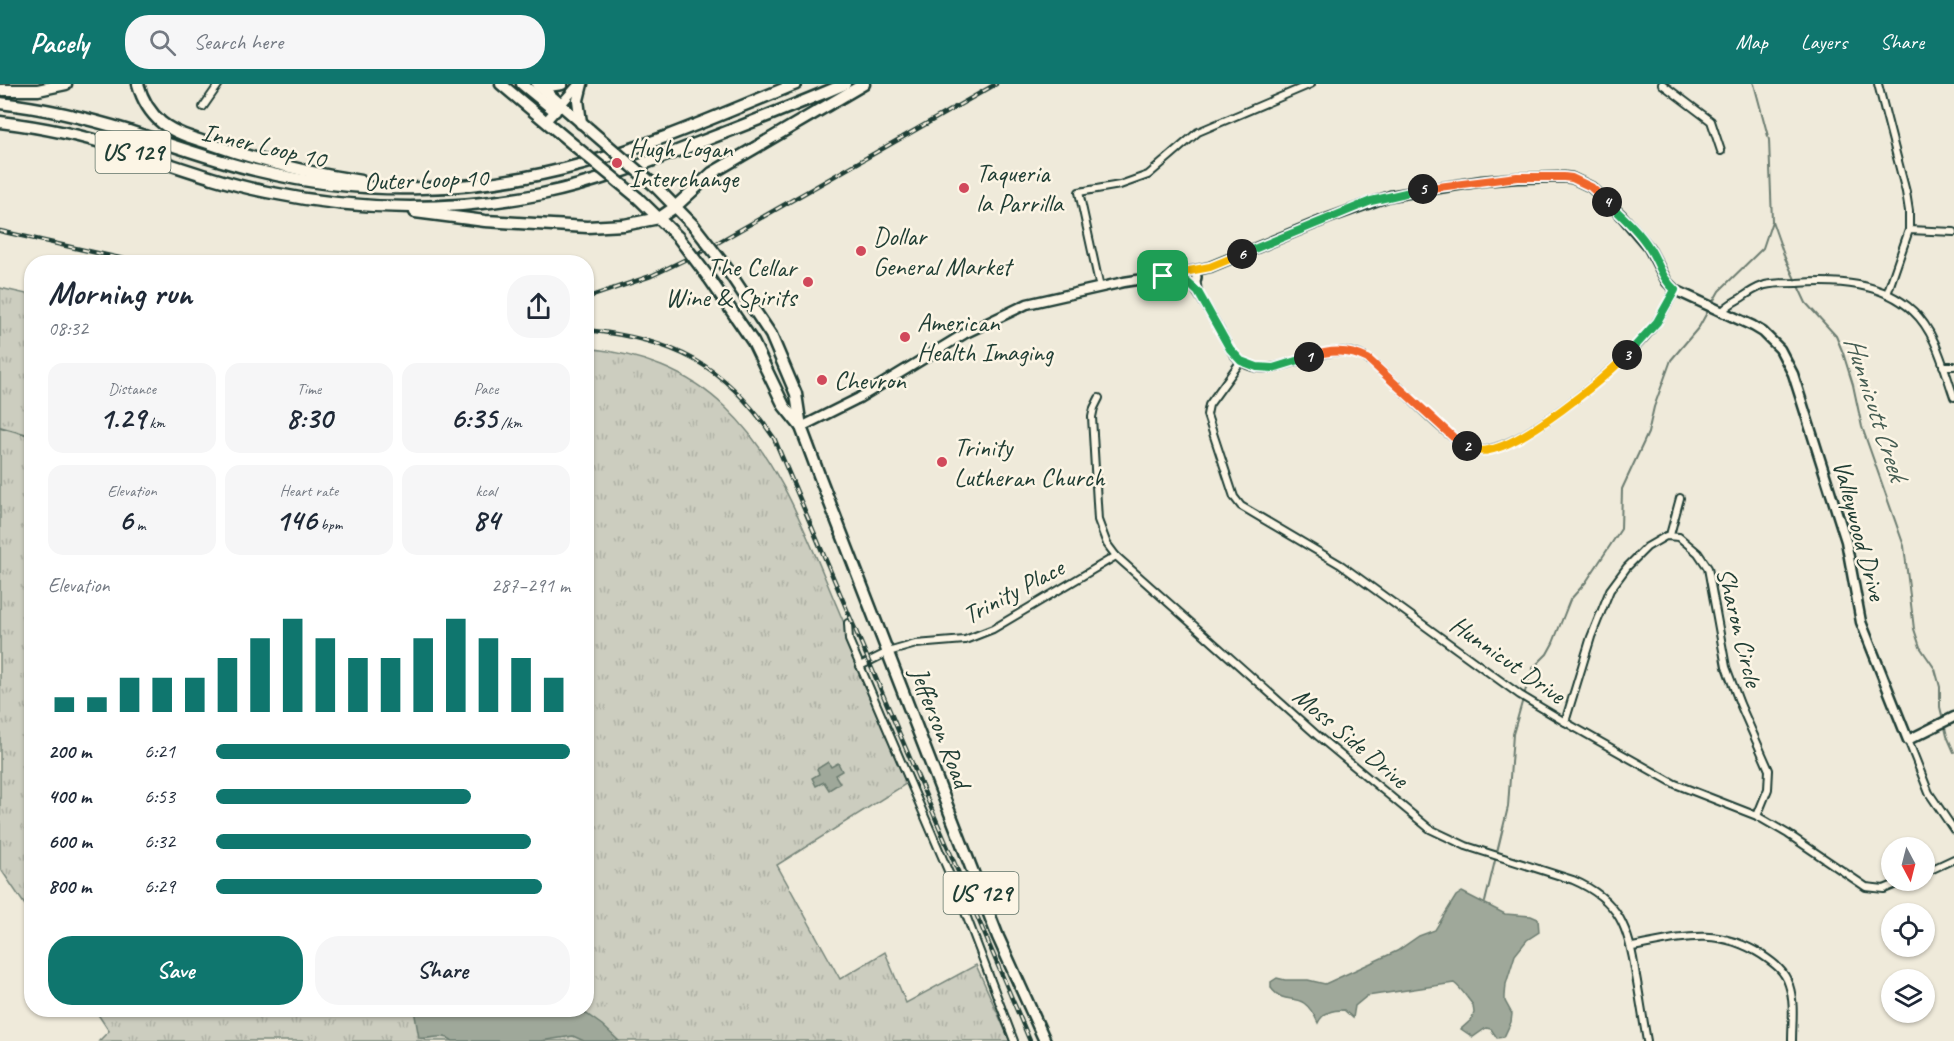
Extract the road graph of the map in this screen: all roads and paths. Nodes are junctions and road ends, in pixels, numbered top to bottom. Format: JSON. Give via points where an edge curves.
{"nodes":[{"id":1,"x":66,"y":84,"type":"edge"},
{"id":2,"x":138,"y":84,"type":"edge"},
{"id":3,"x":219,"y":84,"type":"edge"},
{"id":4,"x":501,"y":84,"type":"edge"},
{"id":5,"x":522,"y":84,"type":"edge"},
{"id":6,"x":562,"y":84,"type":"edge"},
{"id":7,"x":580,"y":84,"type":"edge"},
{"id":8,"x":796,"y":84,"type":"edge"},
{"id":9,"x":845,"y":84,"type":"edge"},
{"id":10,"x":864,"y":84,"type":"edge"},
{"id":11,"x":1311,"y":84,"type":"edge"},
{"id":12,"x":1662,"y":84,"type":"edge"},
{"id":13,"x":1878,"y":84,"type":"edge"},
{"id":14,"x":539,"y":86,"type":"edge"},
{"id":15,"x":0,"y":90,"type":"edge"},
{"id":16,"x":0,"y":103,"type":"edge"},
{"id":17,"x":203,"y":107,"type":"dead end"},
{"id":18,"x":558,"y":107,"type":"junction"},
{"id":19,"x":546,"y":121,"type":"junction"},
{"id":20,"x":0,"y":122,"type":"edge"},
{"id":21,"x":586,"y":126,"type":"junction"},
{"id":22,"x":1721,"y":151,"type":"dead end"},
{"id":23,"x":427,"y":188,"type":"junction"},
{"id":24,"x":373,"y":206,"type":"junction"},
{"id":25,"x":675,"y":207,"type":"junction"},
{"id":26,"x":659,"y":218,"type":"junction"},
{"id":27,"x":1909,"y":230,"type":"junction"},
{"id":28,"x":1954,"y":232,"type":"edge"},
{"id":29,"x":1192,"y":277,"type":"junction"},
{"id":30,"x":1100,"y":288,"type":"junction"},
{"id":31,"x":1675,"y":290,"type":"junction"},
{"id":32,"x":1887,"y":294,"type":"junction"},
{"id":33,"x":1722,"y":312,"type":"junction"},
{"id":34,"x":1241,"y":361,"type":"junction"},
{"id":35,"x":1943,"y":366,"type":"junction"},
{"id":36,"x":1954,"y":366,"type":"edge"},
{"id":37,"x":1954,"y":397,"type":"edge"},
{"id":38,"x":1099,"y":398,"type":"dead end"},
{"id":39,"x":801,"y":427,"type":"junction"},
{"id":40,"x":1680,"y":498,"type":"dead end"},
{"id":41,"x":1670,"y":535,"type":"junction"},
{"id":42,"x":1116,"y":556,"type":"junction"},
{"id":43,"x":848,"y":622,"type":"dead end"},
{"id":44,"x":888,"y":652,"type":"junction"},
{"id":45,"x":860,"y":666,"type":"junction"},
{"id":46,"x":1954,"y":717,"type":"edge"},
{"id":47,"x":1565,"y":723,"type":"junction"},
{"id":48,"x":1908,"y":740,"type":"junction"},
{"id":49,"x":1757,"y":816,"type":"junction"},
{"id":50,"x":1954,"y":830,"type":"edge"},
{"id":51,"x":1953,"y":860,"type":"edge"},
{"id":52,"x":1935,"y":868,"type":"edge"},
{"id":53,"x":1881,"y":889,"type":"edge"},
{"id":54,"x":1632,"y":947,"type":"junction"},
{"id":55,"x":1014,"y":1041,"type":"edge"},
{"id":56,"x":1045,"y":1041,"type":"edge"},
{"id":57,"x":1647,"y":1041,"type":"edge"},
{"id":58,"x":1792,"y":1041,"type":"edge"}],
"edges":[{"from":1,"to":15,"type":"highway","via":[[38,90]]},
{"from":2,"to":23,"type":"highway","via":[[154,115],[188,136],[281,165],[359,181]]},
{"from":3,"to":17,"type":"street"},
{"from":4,"to":19,"type":"highway","name":"Jefferson Road"},
{"from":5,"to":18,"type":"highway"},
{"from":6,"to":14,"type":"highway"},
{"from":7,"to":18,"type":"street"},
{"from":7,"to":21,"type":"highway","via":[[578,100]]},
{"from":8,"to":23,"type":"highway","name":"Inner Loop 10","via":[[584,164],[494,183]]},
{"from":9,"to":24,"type":"highway","name":"Outer Loop 10","via":[[648,162],[570,187],[466,204]]},
{"from":10,"to":25,"type":"highway","via":[[712,173]]},
{"from":11,"to":30,"type":"street","via":[[1198,132],[1142,178],[1079,192]]},
{"from":12,"to":22,"type":"street","via":[[1711,122]]},
{"from":13,"to":27,"type":"street","via":[[1906,192]]},
{"from":14,"to":18,"type":"highway","number":"US 129"},
{"from":16,"to":23,"type":"highway","name":"Inner Loop 10","via":[[95,122],[274,175],[342,185]]},
{"from":18,"to":19,"type":"street"},
{"from":18,"to":21,"type":"highway","number":"US 129"},
{"from":19,"to":26,"type":"highway","name":"Jefferson Road","bridge":true},
{"from":20,"to":24,"type":"highway","name":"Outer Loop 10","number":"US 129","via":[[96,141],[265,192]]},
{"from":21,"to":25,"type":"highway","name":"Jefferson Road","number":"US 129","bridge":true},
{"from":24,"to":26,"type":"highway","number":"US 129","via":[[557,226],[604,227]]},
{"from":25,"to":26,"type":"highway"},
{"from":25,"to":39,"type":"highway","name":"Jefferson Road","number":"US 129","bridge":true,"via":[[725,266],[771,334],[796,394]]},
{"from":26,"to":39,"type":"highway","name":"Jefferson Road","number":"US 129","bridge":true,"via":[[678,237],[753,342],[783,406]]},
{"from":27,"to":28,"type":"street"},
{"from":27,"to":32,"type":"street"},
{"from":29,"to":30,"type":"street","via":[[1135,279]]},
{"from":29,"to":31,"type":"street","via":[[1390,196],[1517,177],[1564,177],[1591,187],[1622,217],[1649,248]]},
{"from":29,"to":34,"type":"street","via":[[1230,349]]},
{"from":30,"to":39,"type":"street","via":[[1027,304],[996,318]]},
{"from":31,"to":33,"type":"street","name":"Valleywood Drive"},
{"from":31,"to":34,"type":"street","via":[[1646,336],[1589,389],[1522,436],[1489,450],[1471,448],[1458,441],[1360,355],[1328,352],[1273,368]]},
{"from":32,"to":33,"type":"street","via":[[1837,282],[1773,284],[1756,289]]},
{"from":32,"to":35,"type":"street","via":[[1919,317]]},
{"from":33,"to":48,"type":"street","name":"Valleywood Drive","via":[[1772,340],[1793,374],[1846,541],[1864,632]]},
{"from":34,"to":47,"type":"street","name":"Hunnicut Drive","via":[[1209,405],[1207,415],[1238,503],[1341,565],[1520,695]]},
{"from":35,"to":36,"type":"street"},
{"from":35,"to":37,"type":"street"},
{"from":38,"to":42,"type":"street","name":"Moss Side Drive","via":[[1092,417],[1098,520]]},
{"from":39,"to":44,"type":"highway","name":"Jefferson Road","number":"US 129"},
{"from":40,"to":41,"type":"street"},
{"from":41,"to":47,"type":"street","via":[[1647,547],[1610,590]]},
{"from":41,"to":49,"type":"street","name":"Sharon Circle","via":[[1690,544],[1708,568],[1726,667],[1769,770],[1768,789]]},
{"from":42,"to":44,"type":"street","name":"Trinity Place","via":[[972,639],[924,642]]},
{"from":42,"to":54,"type":"street","name":"Moss Side Drive","via":[[1284,707],[1419,821],[1452,840],[1588,887],[1620,916]]},
{"from":43,"to":45,"type":"street","via":[[849,640]]},
{"from":44,"to":45,"type":"street","name":"Trinity Place"},
{"from":44,"to":56,"type":"highway","name":"Jefferson Road","number":"US 129","via":[[998,937]]},
{"from":45,"to":55,"type":"street","via":[[958,894]]},
{"from":46,"to":48,"type":"street"},
{"from":47,"to":49,"type":"street","name":"Hunnicut Drive","via":[[1675,784]]},
{"from":48,"to":50,"type":"street","name":"Valleywood Drive","via":[[1929,792]]},
{"from":49,"to":53,"type":"street","name":"Hunnicut Drive","via":[[1869,888]]},
{"from":51,"to":52,"type":"street"},
{"from":54,"to":57,"type":"street","name":"Moss Side Drive"},
{"from":54,"to":58,"type":"street","via":[[1693,935],[1720,937],[1746,945],[1786,977],[1792,997]]}]}
